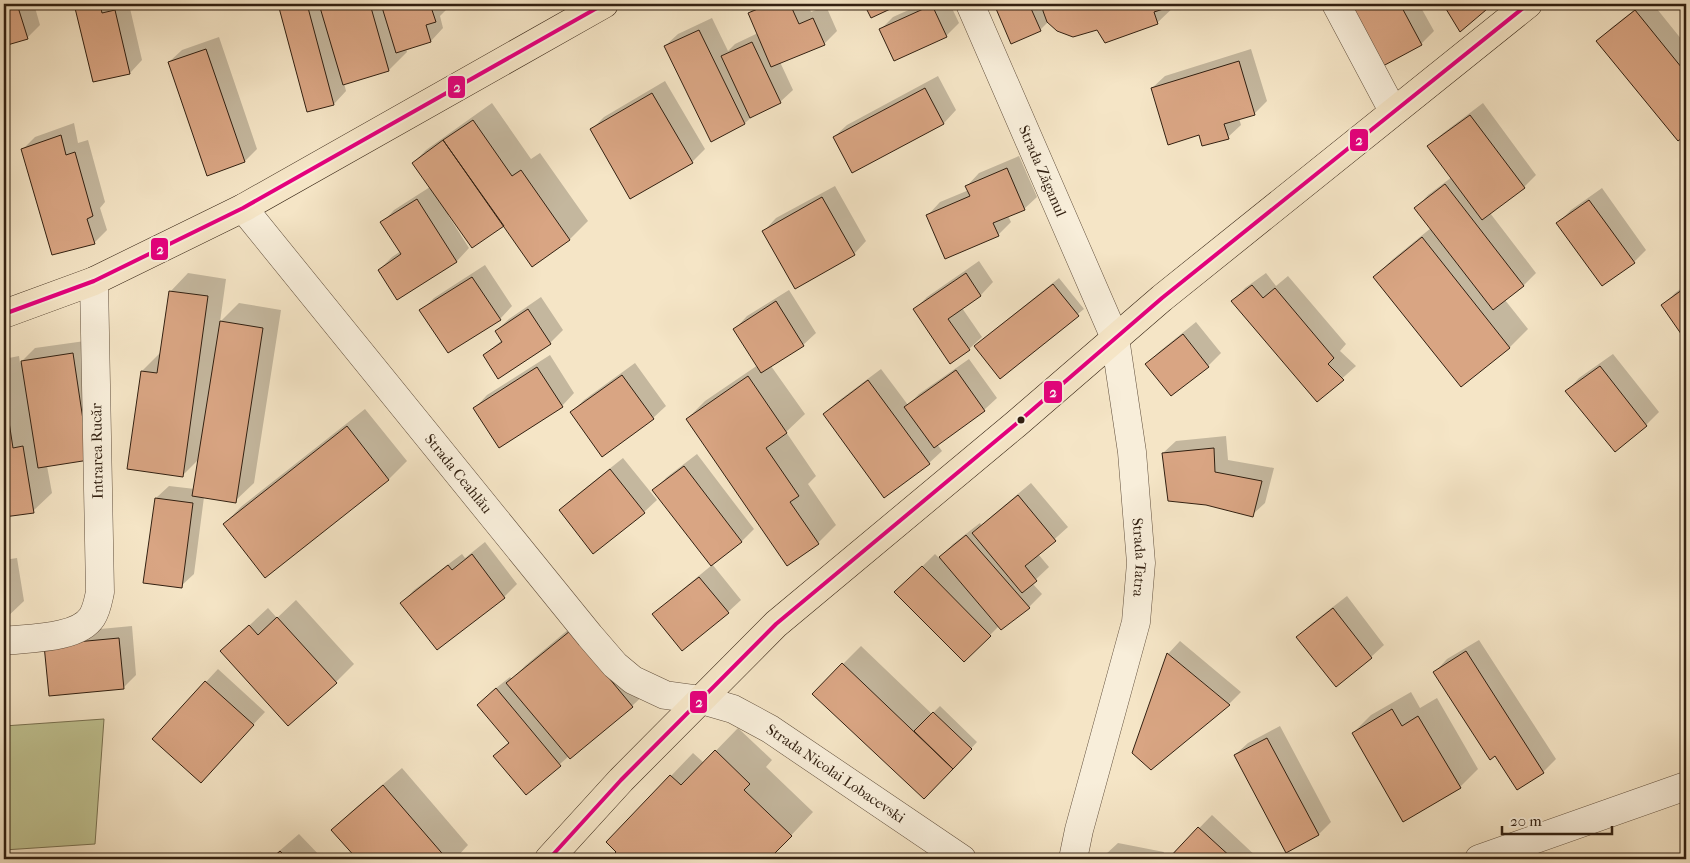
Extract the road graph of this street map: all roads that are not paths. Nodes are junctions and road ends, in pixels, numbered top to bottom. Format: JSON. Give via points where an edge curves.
{"nodes":[{"id":1,"x":970,"y":4,"type":"edge"},
{"id":2,"x":1336,"y":4,"type":"edge"},
{"id":3,"x":1528,"y":4,"type":"edge"},
{"id":4,"x":593,"y":6,"type":"edge"},
{"id":5,"x":1393,"y":111,"type":"junction"},
{"id":6,"x":243,"y":208,"type":"junction"},
{"id":7,"x":94,"y":281,"type":"junction"},
{"id":8,"x":4,"y":314,"type":"edge"},
{"id":9,"x":1116,"y":338,"type":"junction"},
{"id":10,"x":4,"y":641,"type":"edge"},
{"id":11,"x":702,"y":700,"type":"junction"},
{"id":12,"x":1686,"y":786,"type":"edge"},
{"id":13,"x":549,"y":859,"type":"edge"},
{"id":14,"x":962,"y":859,"type":"edge"},
{"id":15,"x":1073,"y":859,"type":"edge"},
{"id":16,"x":1479,"y":859,"type":"edge"}],
"edges":[{"from":1,"to":9,"type":"street","name":"Strada Zăganul"},
{"from":2,"to":5,"type":"street"},
{"from":3,"to":5,"type":"main road"},
{"from":4,"to":6,"type":"main road"},
{"from":5,"to":9,"type":"main road"},
{"from":6,"to":7,"type":"main road"},
{"from":6,"to":11,"type":"street","name":"Strada Ceahlău","via":[[615,665],[633,680],[665,695]]},
{"from":7,"to":8,"type":"main road"},
{"from":7,"to":10,"type":"street","name":"Intrarea Rucăr","via":[[100,592],[97,607],[82,628],[68,634]]},
{"from":9,"to":11,"type":"main road","via":[[776,624]]},
{"from":9,"to":15,"type":"street","name":"Strada Tatra","via":[[1132,452],[1142,563],[1136,622]]},
{"from":11,"to":13,"type":"main road","via":[[621,780]]},
{"from":11,"to":14,"type":"street","name":"Strada Nicolai Lobacevski","via":[[733,709],[770,729]]},
{"from":12,"to":16,"type":"street"}]}
